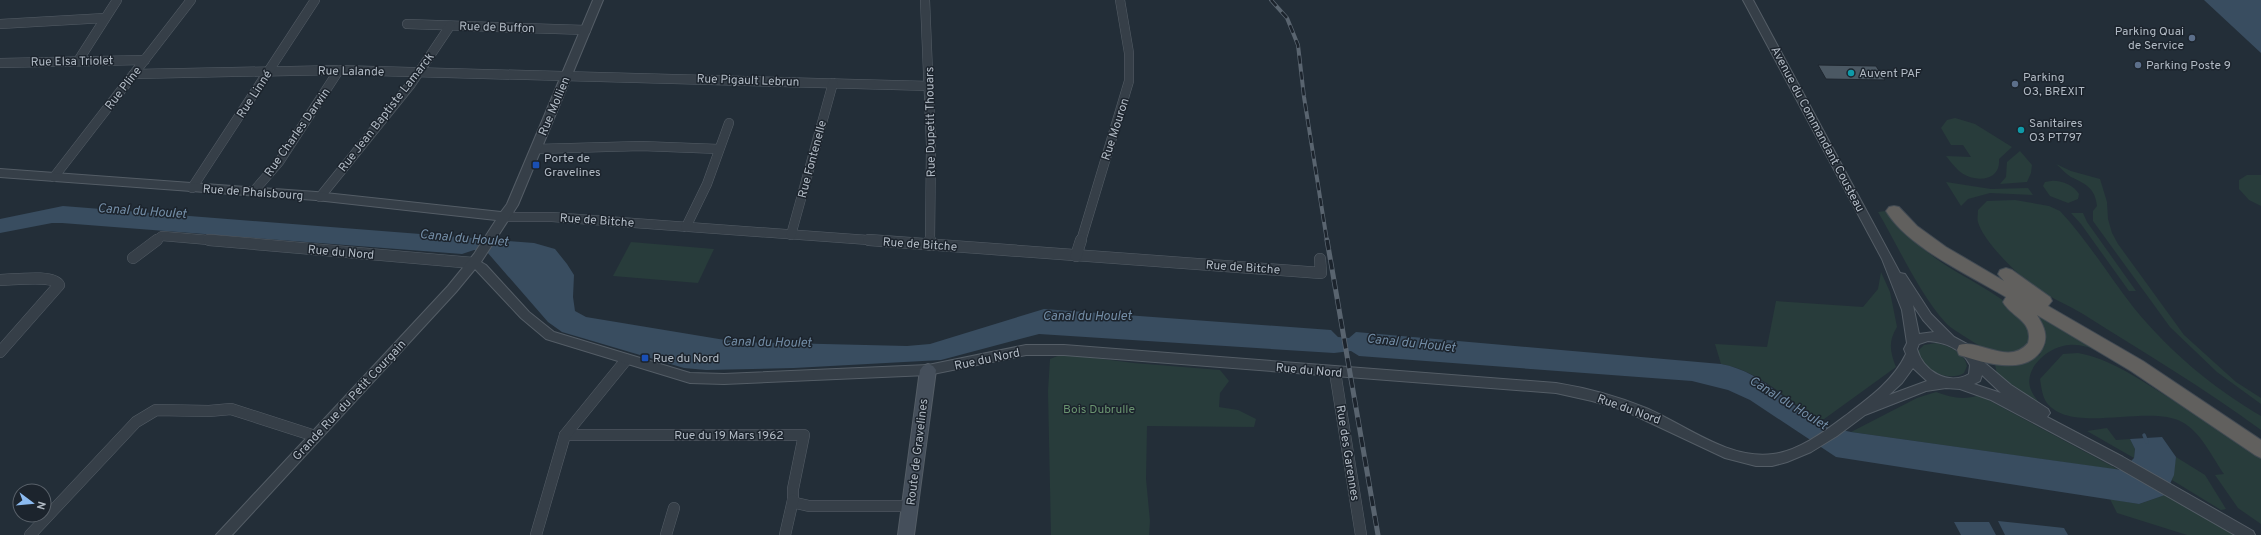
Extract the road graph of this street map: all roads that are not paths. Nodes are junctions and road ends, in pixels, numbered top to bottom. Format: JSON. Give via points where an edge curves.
{"nodes":[{"id":1,"x":117,"y":0,"type":"edge"},
{"id":2,"x":191,"y":0,"type":"edge"},
{"id":3,"x":315,"y":0,"type":"edge"},
{"id":4,"x":598,"y":0,"type":"edge"},
{"id":5,"x":925,"y":0,"type":"edge"},
{"id":6,"x":1120,"y":0,"type":"edge"},
{"id":7,"x":1748,"y":0,"type":"edge"},
{"id":8,"x":106,"y":18,"type":"junction"},
{"id":9,"x":0,"y":24,"type":"edge"},
{"id":10,"x":408,"y":24,"type":"dead end"},
{"id":11,"x":450,"y":26,"type":"junction"},
{"id":12,"x":586,"y":30,"type":"junction"},
{"id":13,"x":145,"y":60,"type":"junction"},
{"id":14,"x":78,"y":61,"type":"junction"},
{"id":15,"x":0,"y":63,"type":"edge"},
{"id":16,"x":269,"y":70,"type":"junction"},
{"id":17,"x":339,"y":70,"type":"junction"},
{"id":18,"x":419,"y":72,"type":"junction"},
{"id":19,"x":134,"y":74,"type":"junction"},
{"id":20,"x":567,"y":75,"type":"junction"},
{"id":21,"x":833,"y":83,"type":"junction"},
{"id":22,"x":930,"y":86,"type":"junction"},
{"id":23,"x":729,"y":122,"type":"dead end"},
{"id":24,"x":536,"y":149,"type":"junction"},
{"id":25,"x":719,"y":149,"type":"junction"},
{"id":26,"x":0,"y":173,"type":"edge"},
{"id":27,"x":54,"y":177,"type":"junction"},
{"id":28,"x":192,"y":188,"type":"junction"},
{"id":29,"x":253,"y":192,"type":"junction"},
{"id":30,"x":320,"y":197,"type":"junction"},
{"id":31,"x":505,"y":217,"type":"junction"},
{"id":32,"x":686,"y":227,"type":"junction"},
{"id":33,"x":495,"y":230,"type":"joint"},
{"id":34,"x":791,"y":235,"type":"junction"},
{"id":35,"x":930,"y":245,"type":"junction"},
{"id":36,"x":1076,"y":256,"type":"junction"},
{"id":37,"x":133,"y":258,"type":"dead end"},
{"id":38,"x":476,"y":258,"type":"junction"},
{"id":39,"x":1320,"y":259,"type":"dead end"},
{"id":40,"x":1888,"y":259,"type":"junction"},
{"id":41,"x":2006,"y":274,"type":"dead end"},
{"id":42,"x":0,"y":280,"type":"edge"},
{"id":43,"x":1913,"y":342,"type":"junction"},
{"id":44,"x":1958,"y":346,"type":"junction"},
{"id":45,"x":0,"y":352,"type":"edge"},
{"id":46,"x":1911,"y":356,"type":"junction"},
{"id":47,"x":626,"y":360,"type":"junction"},
{"id":48,"x":1975,"y":362,"type":"junction"},
{"id":49,"x":928,"y":370,"type":"junction"},
{"id":50,"x":1335,"y":372,"type":"junction"},
{"id":51,"x":1955,"y":384,"type":"junction"},
{"id":52,"x":1857,"y":414,"type":"junction"},
{"id":53,"x":565,"y":435,"type":"junction"},
{"id":54,"x":315,"y":436,"type":"junction"},
{"id":55,"x":2261,"y":439,"type":"edge"},
{"id":56,"x":2261,"y":450,"type":"edge"},
{"id":57,"x":2118,"y":461,"type":"junction"},
{"id":58,"x":793,"y":500,"type":"junction"},
{"id":59,"x":910,"y":506,"type":"junction"},
{"id":60,"x":674,"y":508,"type":"dead end"},
{"id":61,"x":30,"y":535,"type":"edge"},
{"id":62,"x":223,"y":535,"type":"edge"},
{"id":63,"x":536,"y":535,"type":"edge"},
{"id":64,"x":666,"y":535,"type":"edge"},
{"id":65,"x":785,"y":535,"type":"edge"},
{"id":66,"x":906,"y":535,"type":"edge"},
{"id":67,"x":1361,"y":535,"type":"edge"},
{"id":68,"x":2248,"y":535,"type":"edge"}],
"edges":[{"from":1,"to":8,"type":"street"},
{"from":2,"to":13,"type":"street","name":"Rue Pline"},
{"from":3,"to":16,"type":"street","name":"Rue Linné"},
{"from":4,"to":12,"type":"street","name":"Rue Mollien"},
{"from":5,"to":22,"type":"street","name":"Rue Dupetit Thouars"},
{"from":6,"to":36,"type":"street","name":"Rue Mouron","via":[[1129,53],[1129,81]]},
{"from":7,"to":40,"type":"street","name":"Avenue du Commandant Cousteau"},
{"from":8,"to":9,"type":"street"},
{"from":8,"to":14,"type":"street"},
{"from":10,"to":11,"type":"street","name":"Rue de Buffon"},
{"from":11,"to":12,"type":"street","name":"Rue de Buffon"},
{"from":11,"to":18,"type":"street","name":"Rue Jean Baptiste Lamarck"},
{"from":12,"to":20,"type":"street","name":"Rue Mollien"},
{"from":13,"to":14,"type":"street","name":"Rue Elsa Triolet"},
{"from":13,"to":19,"type":"street","name":"Rue Pline"},
{"from":14,"to":15,"type":"street","name":"Rue Elsa Triolet"},
{"from":16,"to":17,"type":"street","name":"Rue Lalande"},
{"from":16,"to":19,"type":"street","name":"Rue Lalande"},
{"from":16,"to":28,"type":"street","name":"Rue Linné"},
{"from":17,"to":18,"type":"street","name":"Rue Lalande"},
{"from":17,"to":29,"type":"street","name":"Rue Charles Darwin","via":[[279,162]]},
{"from":18,"to":20,"type":"street","name":"Rue Lalande"},
{"from":18,"to":30,"type":"street","name":"Rue Jean Baptiste Lamarck"},
{"from":19,"to":27,"type":"street","name":"Rue Pline"},
{"from":20,"to":21,"type":"street","name":"Rue Pigault Lebrun"},
{"from":20,"to":24,"type":"street","name":"Rue Mollien"},
{"from":21,"to":22,"type":"street","name":"Rue Pigault Lebrun"},
{"from":21,"to":34,"type":"street","name":"Rue Fontenelle"},
{"from":22,"to":35,"type":"street","name":"Rue Dupetit Thouars"},
{"from":23,"to":25,"type":"street"},
{"from":24,"to":25,"type":"street","via":[[641,146]]},
{"from":24,"to":31,"type":"street","name":"Rue Mollien"},
{"from":25,"to":32,"type":"street","via":[[704,192]]},
{"from":26,"to":27,"type":"street","name":"Rue de Phalsbourg"},
{"from":27,"to":28,"type":"street","name":"Rue de Phalsbourg"},
{"from":28,"to":29,"type":"street","name":"Rue de Phalsbourg"},
{"from":29,"to":30,"type":"street","name":"Rue de Phalsbourg"},
{"from":30,"to":31,"type":"street","name":"Rue de Phalsbourg","via":[[461,210]]},
{"from":31,"to":32,"type":"street","name":"Rue de Bitche","via":[[542,216]]},
{"from":31,"to":33,"type":"street","name":"Rue Mollien"},
{"from":32,"to":34,"type":"street","name":"Rue de Bitche"},
{"from":33,"to":38,"type":"street","name":"Grande Rue du Petit Courgain"},
{"from":34,"to":35,"type":"street","name":"Rue de Bitche"},
{"from":35,"to":36,"type":"street","name":"Rue de Bitche"},
{"from":36,"to":39,"type":"street","name":"Rue de Bitche","via":[[1321,273]]},
{"from":37,"to":38,"type":"street","name":"Rue du Nord","via":[[162,236]]},
{"from":38,"to":47,"type":"street","name":"Rue du Nord","via":[[485,271],[543,331],[557,339]]},
{"from":38,"to":54,"type":"street","name":"Grande Rue du Petit Courgain","via":[[452,289]]},
{"from":40,"to":43,"type":"street","name":"Avenue du Commandant Cousteau","via":[[1904,300],[1913,331]]},
{"from":40,"to":44,"type":"street","name":"Avenue du Commandant Cousteau","via":[[1928,317]]},
{"from":41,"to":55,"type":"highway","via":[[2042,299],[2176,379]]},
{"from":42,"to":45,"type":"street","via":[[43,278],[55,280],[60,285]]},
{"from":43,"to":44,"type":"street","via":[[1928,336]]},
{"from":43,"to":46,"type":"street","name":"Avenue du Commandant Cousteau","via":[[1910,347]]},
{"from":44,"to":48,"type":"street","name":"Avenue du Commandant Cousteau"},
{"from":44,"to":56,"type":"highway","via":[[1998,358],[2019,358],[2034,350],[2038,343],[2038,335],[2024,312],[1929,250],[1914,238],[1894,211],[1912,230],[1936,248],[2147,372]]},
{"from":46,"to":51,"type":"street","via":[[1915,364],[1926,374]]},
{"from":46,"to":52,"type":"street","name":"Rue du Nord","via":[[1900,376]]},
{"from":47,"to":49,"type":"street","name":"Rue du Nord","via":[[681,376],[711,380]]},
{"from":47,"to":53,"type":"street"},
{"from":48,"to":51,"type":"street","via":[[1977,370],[1974,377],[1969,382]]},
{"from":48,"to":57,"type":"street","via":[[2006,388]]},
{"from":49,"to":50,"type":"street","name":"Rue du Nord","via":[[1012,352],[1052,349]]},
{"from":49,"to":59,"type":"main road","name":"Route de Gravelines"},
{"from":50,"to":52,"type":"street","name":"Rue du Nord","via":[[1560,389],[1599,397],[1633,408],[1741,457],[1773,460],[1789,457],[1804,449]]},
{"from":50,"to":67,"type":"street","name":"Rue des Garennes"},
{"from":51,"to":52,"type":"street","name":"Rue du Nord","via":[[1925,386]]},
{"from":51,"to":57,"type":"street","via":[[1996,396]]},
{"from":53,"to":58,"type":"street","name":"Rue du 19 Mars 1962","via":[[804,435]]},
{"from":53,"to":63,"type":"street"},
{"from":54,"to":61,"type":"street","via":[[238,410],[156,410],[136,422]]},
{"from":54,"to":62,"type":"street","name":"Grande Rue du Petit Courgain"},
{"from":57,"to":68,"type":"street"},
{"from":58,"to":59,"type":"street","via":[[809,506]]},
{"from":58,"to":65,"type":"street"},
{"from":59,"to":66,"type":"main road","name":"Route de Gravelines"},
{"from":60,"to":64,"type":"street"}]}
